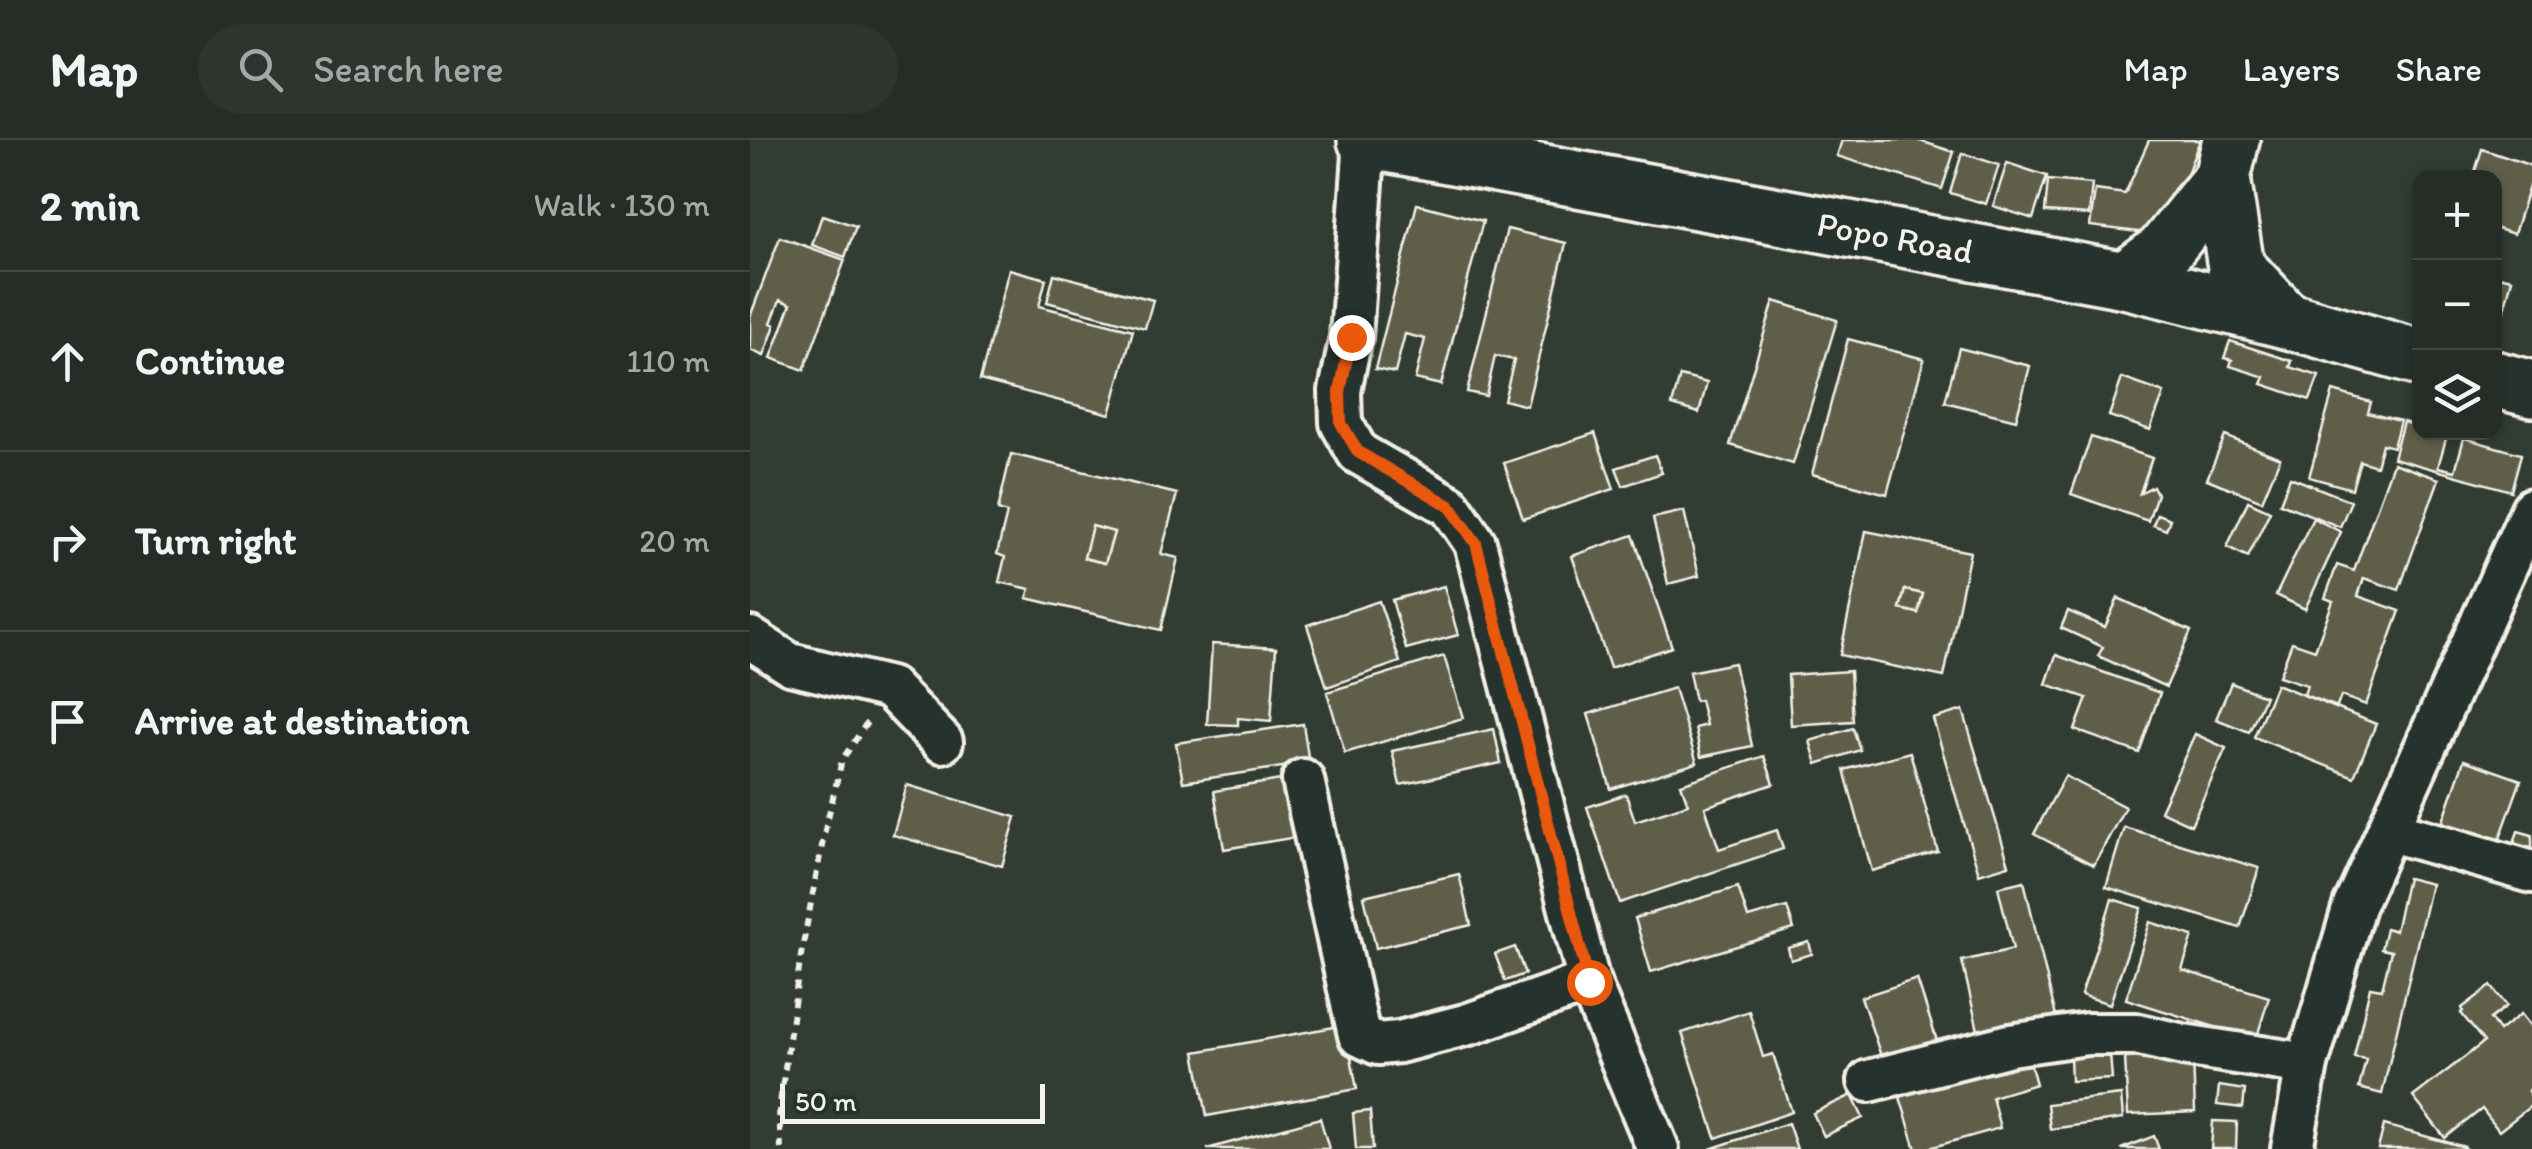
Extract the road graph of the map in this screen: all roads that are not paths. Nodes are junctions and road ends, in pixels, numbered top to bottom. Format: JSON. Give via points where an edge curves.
{"nodes":[{"id":1,"x":1365,"y":140,"type":"edge"},
{"id":2,"x":2227,"y":159,"type":"edge"},
{"id":3,"x":2125,"y":280,"type":"junction"},
{"id":4,"x":2286,"y":320,"type":"junction"},
{"id":5,"x":2412,"y":356,"type":"edge"},
{"id":6,"x":2502,"y":381,"type":"edge"},
{"id":7,"x":2532,"y":389,"type":"edge"},
{"id":8,"x":2532,"y":509,"type":"edge"},
{"id":9,"x":750,"y":638,"type":"edge"},
{"id":10,"x":942,"y":742,"type":"dead end"},
{"id":11,"x":1303,"y":780,"type":"dead end"},
{"id":12,"x":2388,"y":830,"type":"junction"},
{"id":13,"x":2532,"y":872,"type":"edge"},
{"id":14,"x":1589,"y":982,"type":"junction"},
{"id":15,"x":2307,"y":1064,"type":"junction"},
{"id":16,"x":1869,"y":1081,"type":"dead end"},
{"id":17,"x":1658,"y":1149,"type":"edge"},
{"id":18,"x":2292,"y":1149,"type":"edge"}],
"edges":[{"from":1,"to":3,"type":"main road","name":"Popo Road"},
{"from":1,"to":14,"type":"street","via":[[1341,423],[1358,452],[1450,506],[1476,543]]},
{"from":2,"to":3,"type":"main road","via":[[2163,252]]},
{"from":2,"to":4,"type":"main road","via":[[2236,268]]},
{"from":3,"to":4,"type":"main road","name":"Popo Road"},
{"from":4,"to":5,"type":"main road","name":"Popo Road"},
{"from":6,"to":7,"type":"main road"},
{"from":8,"to":12,"type":"street"},
{"from":9,"to":10,"type":"street","via":[[790,664],[890,688]]},
{"from":11,"to":14,"type":"street","via":[[1360,1035],[1378,1044],[1399,1042]]},
{"from":12,"to":13,"type":"street"},
{"from":12,"to":15,"type":"street","via":[[2354,906]]},
{"from":14,"to":17,"type":"street"},
{"from":15,"to":16,"type":"street","via":[[2136,1034],[2087,1034],[2010,1045]]},
{"from":15,"to":18,"type":"street"}]}
